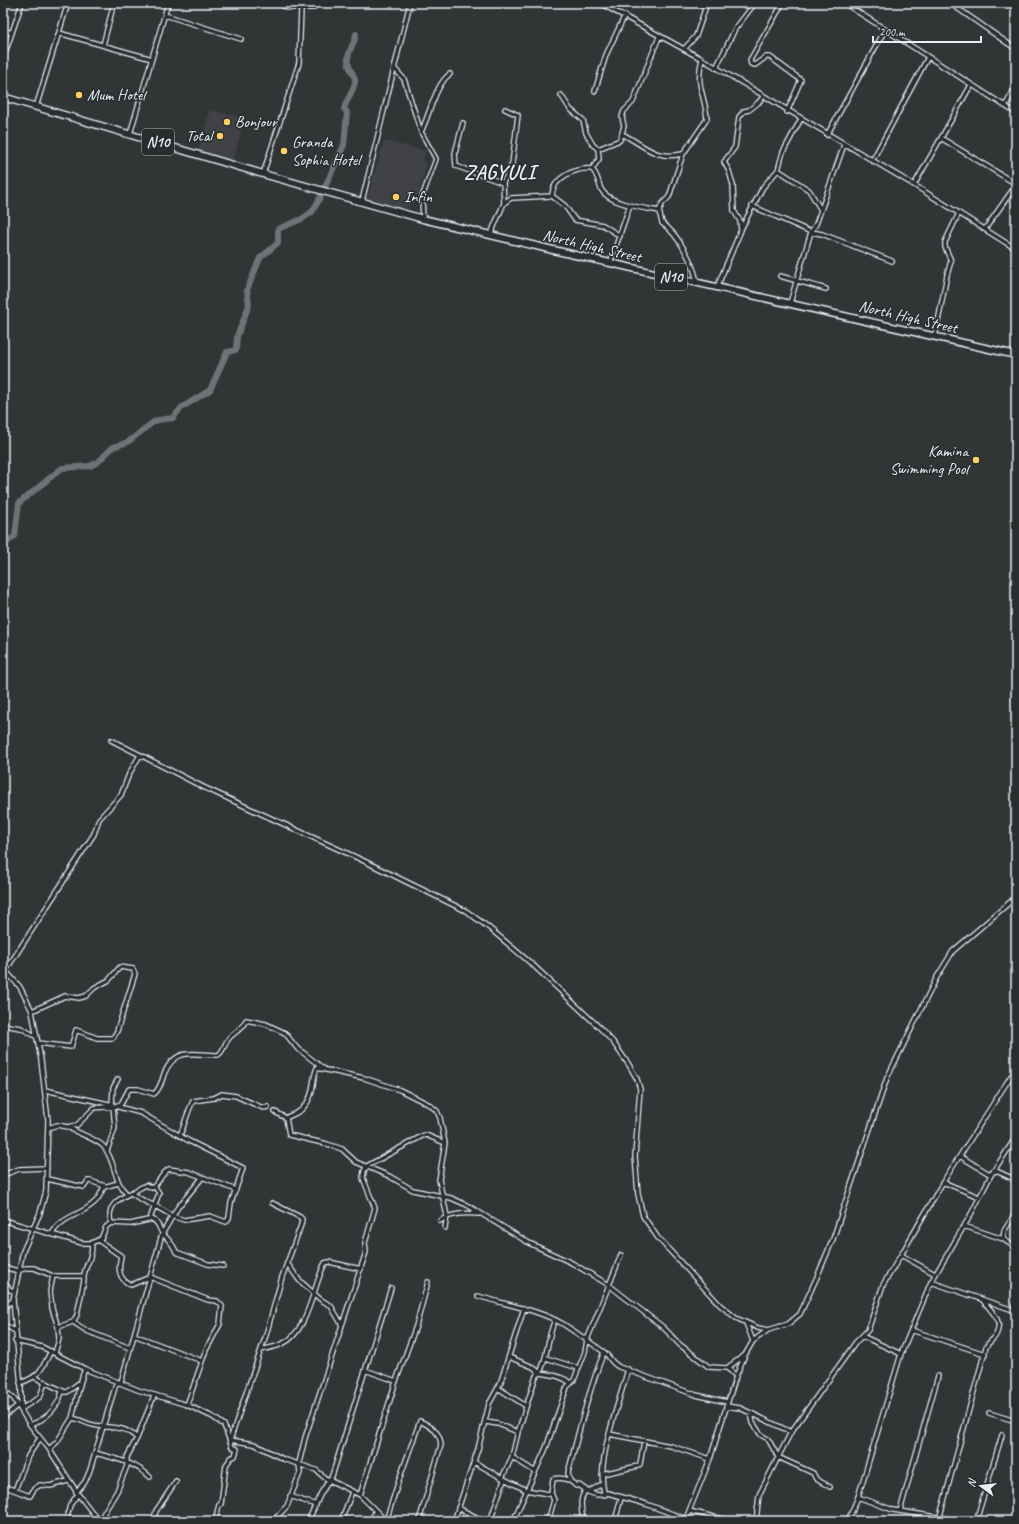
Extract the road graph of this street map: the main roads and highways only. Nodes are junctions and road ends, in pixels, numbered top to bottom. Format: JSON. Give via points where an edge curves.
{"nodes":[{"id":1,"x":3,"y":97,"type":"edge"},
{"id":2,"x":1016,"y":354,"type":"edge"}],
"edges":[{"from":1,"to":2,"type":"highway","name":"North High Street","number":"N10","via":[[263,174],[490,236]]}]}
